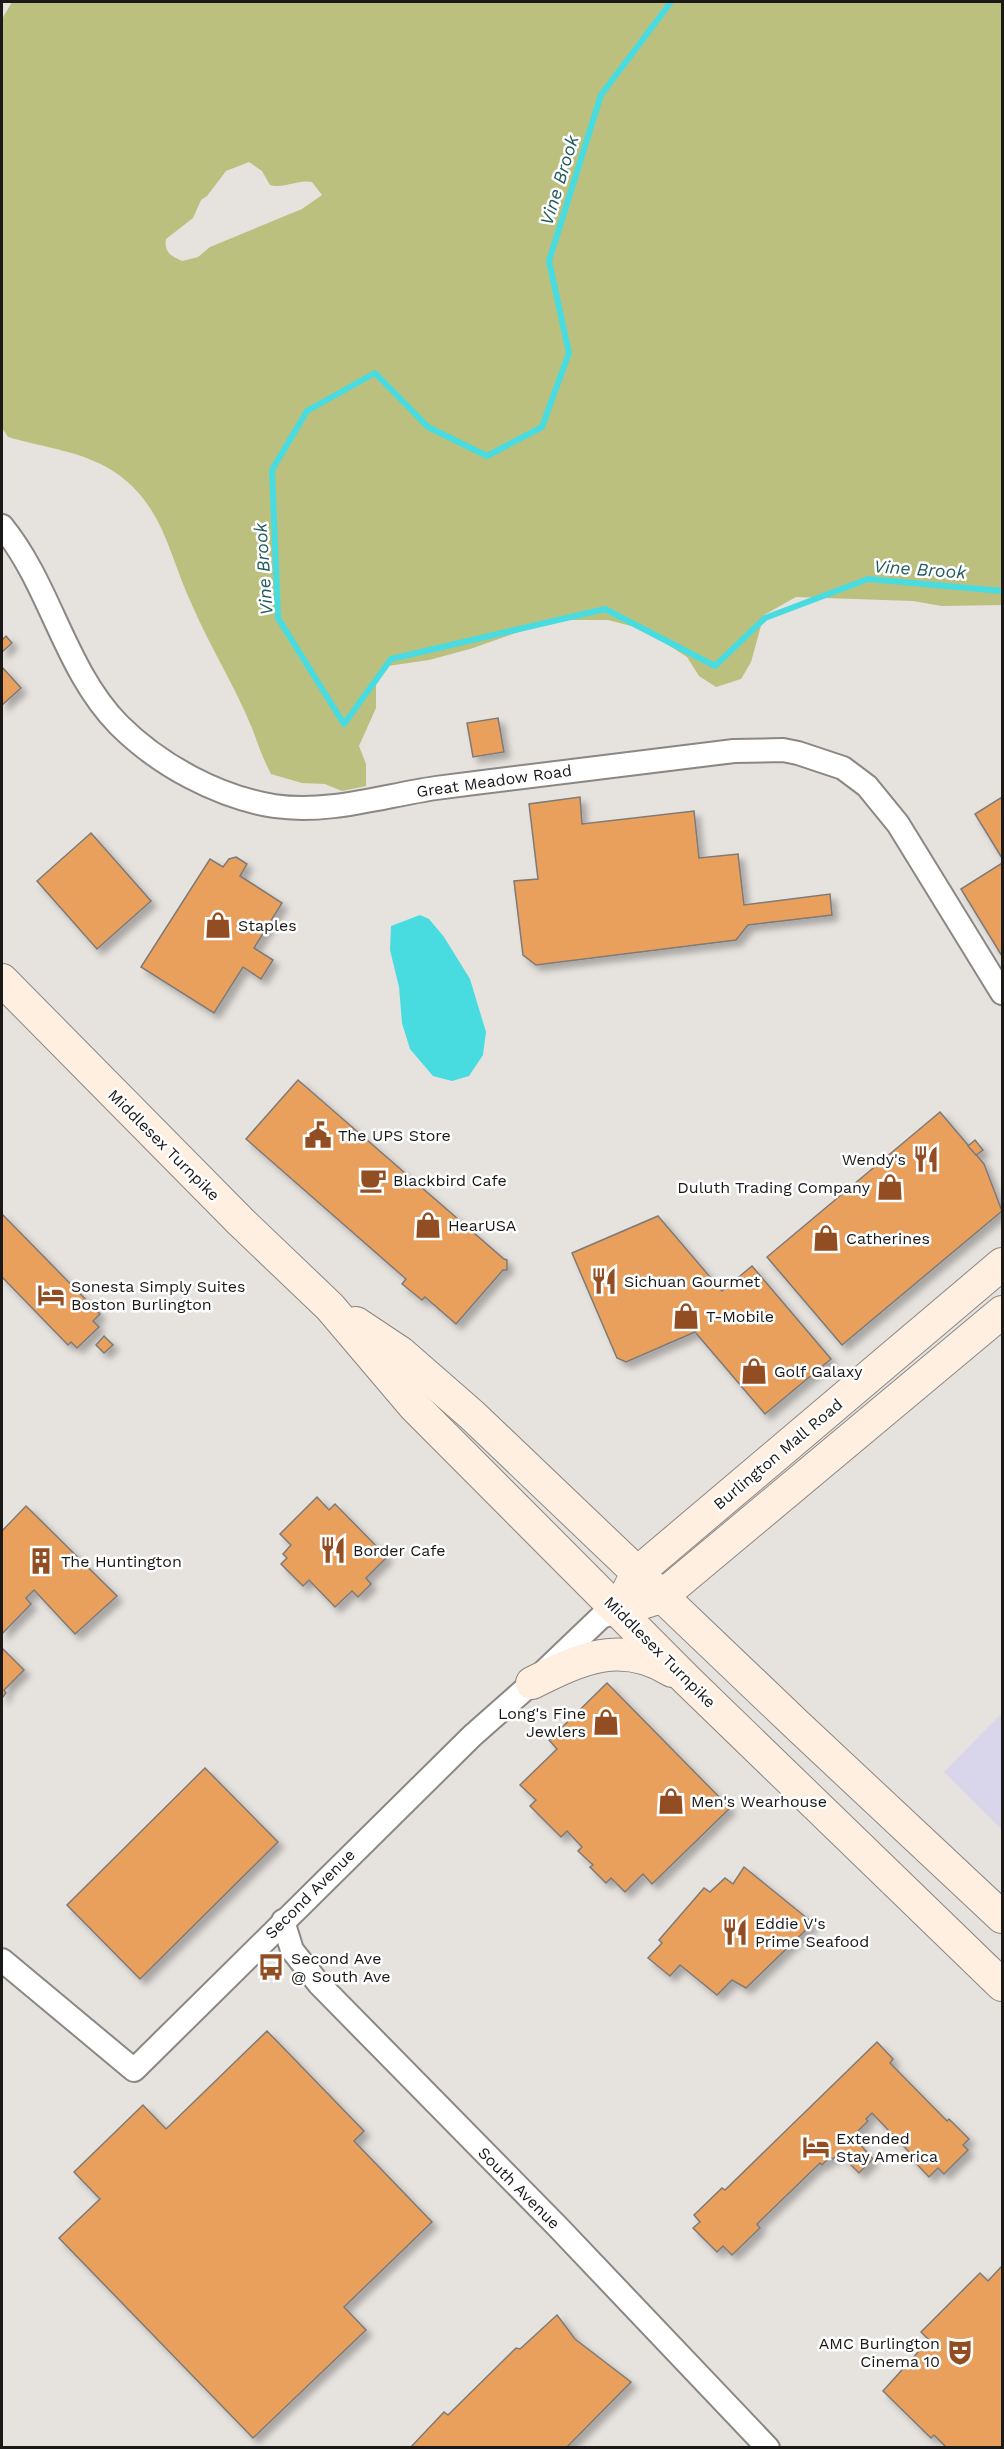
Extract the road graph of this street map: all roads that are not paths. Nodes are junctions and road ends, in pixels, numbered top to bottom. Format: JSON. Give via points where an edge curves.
{"nodes":[{"id":1,"x":2,"y":526,"type":"edge"},
{"id":2,"x":2,"y":980,"type":"edge"},
{"id":3,"x":1002,"y":993,"type":"edge"},
{"id":4,"x":1002,"y":1264,"type":"edge"},
{"id":5,"x":330,"y":1307,"type":"junction"},
{"id":6,"x":1002,"y":1312,"type":"edge"},
{"id":7,"x":637,"y":1573,"type":"junction"},
{"id":8,"x":661,"y":1597,"type":"junction"},
{"id":9,"x":619,"y":1611,"type":"junction"},
{"id":10,"x":688,"y":1681,"type":"junction"},
{"id":11,"x":532,"y":1683,"type":"junction"},
{"id":12,"x":1002,"y":1917,"type":"edge"},
{"id":13,"x":283,"y":1921,"type":"junction"},
{"id":14,"x":2,"y":1960,"type":"edge"},
{"id":15,"x":1002,"y":1985,"type":"edge"},
{"id":16,"x":768,"y":2448,"type":"edge"}],
"edges":[{"from":1,"to":3,"type":"street","name":"Great Meadow Road","via":[[33,571],[84,680],[107,711],[137,741],[212,787],[254,802],[315,808],[437,788],[702,755],[766,750],[798,753],[843,768],[876,795]]},
{"from":2,"to":5,"type":"main road","name":"Middlesex Turnpike"},
{"from":4,"to":7,"type":"main road","name":"Burlington Mall Road"},
{"from":5,"to":7,"type":"main road","name":"Middlesex Turnpike","via":[[372,1332],[431,1378]]},
{"from":5,"to":9,"type":"main road","name":"Middlesex Turnpike","via":[[414,1406]]},
{"from":6,"to":8,"type":"main road"},
{"from":7,"to":8,"type":"main road","name":"Middlesex Turnpike"},
{"from":7,"to":9,"type":"main road"},
{"from":8,"to":9,"type":"main road"},
{"from":8,"to":12,"type":"main road","name":"Middlesex Turnpike"},
{"from":9,"to":10,"type":"main road","name":"Middlesex Turnpike"},
{"from":9,"to":11,"type":"street","name":"Second Avenue","via":[[601,1617]]},
{"from":10,"to":11,"type":"main road","via":[[663,1665],[622,1653],[567,1665]]},
{"from":10,"to":15,"type":"main road","name":"Middlesex Turnpike"},
{"from":11,"to":13,"type":"street","name":"Second Avenue","via":[[472,1736]]},
{"from":13,"to":14,"type":"street","name":"Second Avenue","via":[[134,2070]]},
{"from":13,"to":16,"type":"street","name":"South Avenue","via":[[292,1950],[319,1984]]}]}
